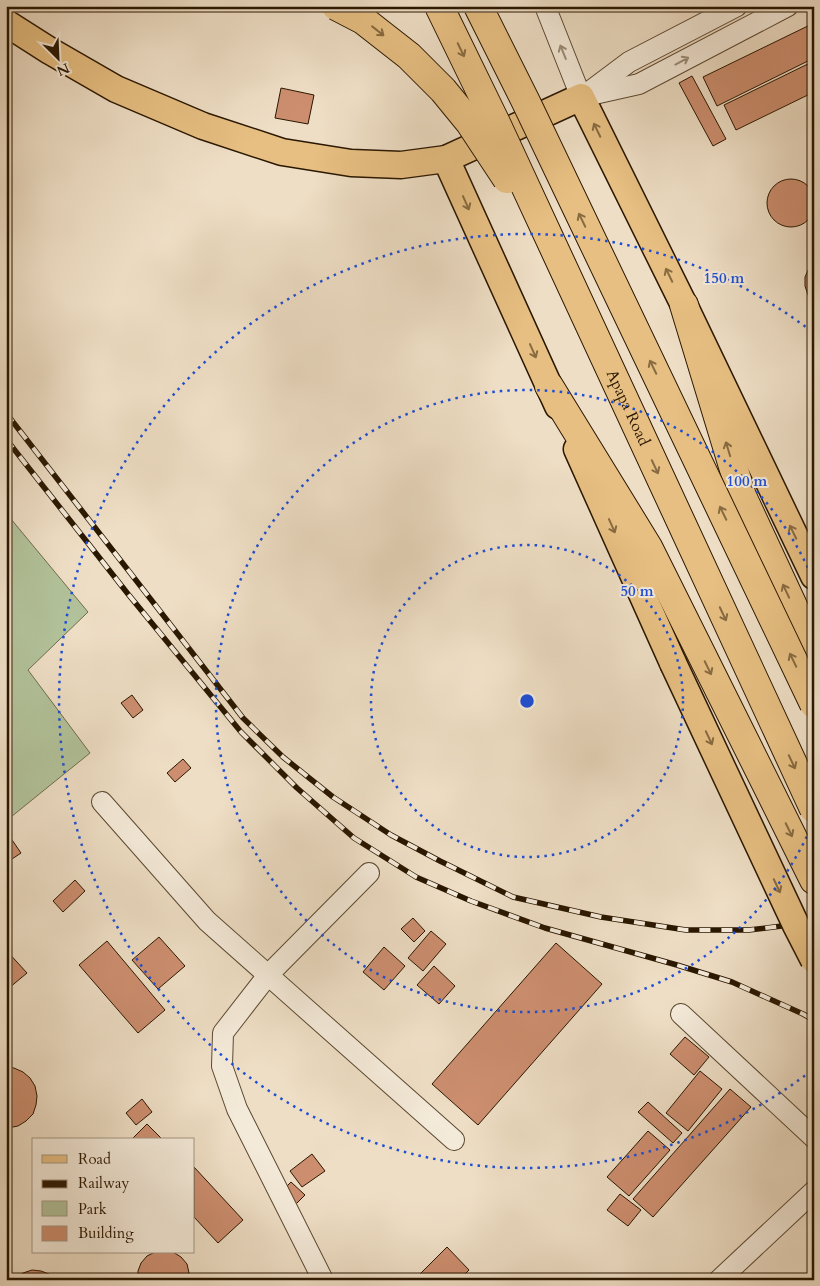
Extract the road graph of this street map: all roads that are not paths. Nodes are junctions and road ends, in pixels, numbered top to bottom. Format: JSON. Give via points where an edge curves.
{"nodes":[{"id":1,"x":336,"y":6,"type":"edge"},
{"id":2,"x":439,"y":6,"type":"edge"},
{"id":3,"x":478,"y":6,"type":"edge"},
{"id":4,"x":545,"y":6,"type":"edge"},
{"id":5,"x":737,"y":6,"type":"edge"},
{"id":6,"x":788,"y":6,"type":"edge"},
{"id":7,"x":6,"y":23,"type":"edge"},
{"id":8,"x":581,"y":97,"type":"junction"},
{"id":9,"x":446,"y":159,"type":"junction"},
{"id":10,"x":684,"y":304,"type":"junction"},
{"id":11,"x":591,"y":328,"type":"junction"},
{"id":12,"x":549,"y":386,"type":"junction"},
{"id":13,"x":814,"y":576,"type":"edge"},
{"id":14,"x":814,"y":651,"type":"edge"},
{"id":15,"x":814,"y":704,"type":"edge"},
{"id":16,"x":102,"y":802,"type":"dead end"},
{"id":17,"x":814,"y":809,"type":"edge"},
{"id":18,"x":369,"y":873,"type":"dead end"},
{"id":19,"x":814,"y":880,"type":"edge"},
{"id":20,"x":814,"y":960,"type":"edge"},
{"id":21,"x":268,"y":975,"type":"junction"},
{"id":22,"x":681,"y":1014,"type":"dead end"},
{"id":23,"x":814,"y":1138,"type":"edge"},
{"id":24,"x":454,"y":1140,"type":"dead end"},
{"id":25,"x":814,"y":1191,"type":"edge"},
{"id":26,"x":323,"y":1280,"type":"edge"},
{"id":27,"x":719,"y":1280,"type":"edge"}],
"edges":[{"from":1,"to":11,"type":"highway","one_way":true,"bridge":true,"via":[[363,20],[409,56],[470,122],[517,195]]},
{"from":2,"to":11,"type":"highway","name":"Apapa Road","one_way":true,"bridge":true},
{"from":15,"to":3,"type":"highway","one_way":true,"bridge":true},
{"from":8,"to":4,"type":"street","one_way":true},
{"from":5,"to":8,"type":"street","via":[[629,62]]},
{"from":8,"to":6,"type":"street","one_way":true,"via":[[639,84]]},
{"from":7,"to":9,"type":"main road","via":[[116,89],[203,126],[282,152],[350,163],[400,165]]},
{"from":8,"to":9,"type":"main road"},
{"from":10,"to":8,"type":"main road","one_way":true},
{"from":9,"to":12,"type":"main road","one_way":true},
{"from":13,"to":10,"type":"main road","one_way":true},
{"from":14,"to":10,"type":"highway","one_way":true,"via":[[742,496]]},
{"from":11,"to":17,"type":"highway","name":"Apapa Road","one_way":true,"bridge":true},
{"from":12,"to":19,"type":"highway","one_way":true,"via":[[648,546]]},
{"from":12,"to":20,"type":"main road","one_way":true,"bridge":true,"via":[[673,663]]},
{"from":16,"to":21,"type":"street","via":[[207,921]]},
{"from":18,"to":21,"type":"street"},
{"from":21,"to":24,"type":"street"},
{"from":21,"to":26,"type":"street","via":[[223,1034],[222,1066],[237,1109]]},
{"from":22,"to":23,"type":"street"},
{"from":25,"to":27,"type":"street"}]}
